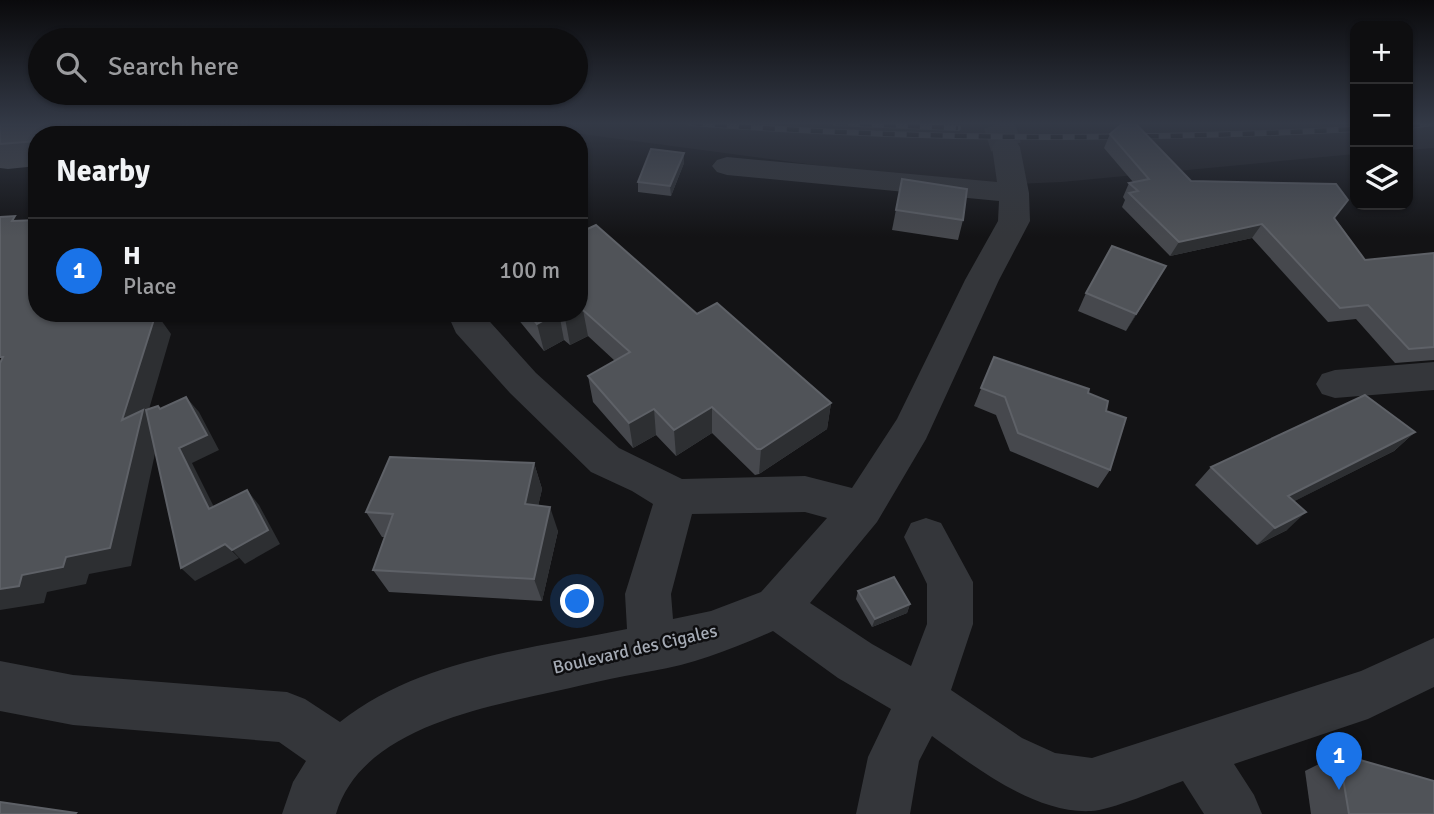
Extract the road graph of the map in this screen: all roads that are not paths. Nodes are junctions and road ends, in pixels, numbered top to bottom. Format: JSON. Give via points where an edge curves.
{"nodes":[{"id":1,"x":1007,"y":161,"type":"tunnel mouth"},
{"id":2,"x":727,"y":166,"type":"dead end"},
{"id":3,"x":1014,"y":192,"type":"junction"},
{"id":4,"x":467,"y":322,"type":"edge"},
{"id":5,"x":1434,"y":376,"type":"edge"},
{"id":6,"x":1335,"y":384,"type":"dead end"},
{"id":7,"x":676,"y":497,"type":"junction"},
{"id":8,"x":862,"y":509,"type":"junction"},
{"id":9,"x":926,"y":537,"type":"dead end"},
{"id":10,"x":777,"y":607,"type":"junction"},
{"id":11,"x":652,"y":648,"type":"junction"},
{"id":12,"x":1434,"y":662,"type":"edge"},
{"id":13,"x":0,"y":686,"type":"edge"},
{"id":14,"x":923,"y":700,"type":"junction"},
{"id":15,"x":1194,"y":750,"type":"junction"},
{"id":16,"x":341,"y":754,"type":"junction"},
{"id":17,"x":309,"y":814,"type":"edge"},
{"id":18,"x":883,"y":814,"type":"edge"},
{"id":19,"x":1235,"y":814,"type":"edge"}],
"edges":[{"from":1,"to":3,"type":"street","name":"Boulevard des Cigales"},
{"from":2,"to":3,"type":"street"},
{"from":3,"to":8,"type":"street","name":"Boulevard des Cigales","via":[[1014,221],[912,428]]},
{"from":4,"to":7,"type":"street","via":[[523,383],[605,460]]},
{"from":5,"to":6,"type":"street"},
{"from":7,"to":8,"type":"street","via":[[805,494]]},
{"from":7,"to":11,"type":"street","via":[[648,594]]},
{"from":8,"to":10,"type":"street","name":"Boulevard des Cigales"},
{"from":9,"to":14,"type":"street","via":[[950,582],[950,624]]},
{"from":10,"to":11,"type":"street","name":"Boulevard des Cigales","via":[[712,634]]},
{"from":10,"to":14,"type":"street","via":[[855,661]]},
{"from":11,"to":16,"type":"street","name":"Boulevard des Cigales","via":[[481,682],[417,703],[377,725]]},
{"from":12,"to":15,"type":"street","via":[[1368,694]]},
{"from":13,"to":16,"type":"street","via":[[73,700],[287,717]]},
{"from":14,"to":15,"type":"street","via":[[1004,757],[1051,779],[1092,785]]},
{"from":14,"to":18,"type":"street","via":[[894,757]]},
{"from":15,"to":19,"type":"street"},
{"from":16,"to":17,"type":"street","name":"Boulevard des Cigales"}]}
